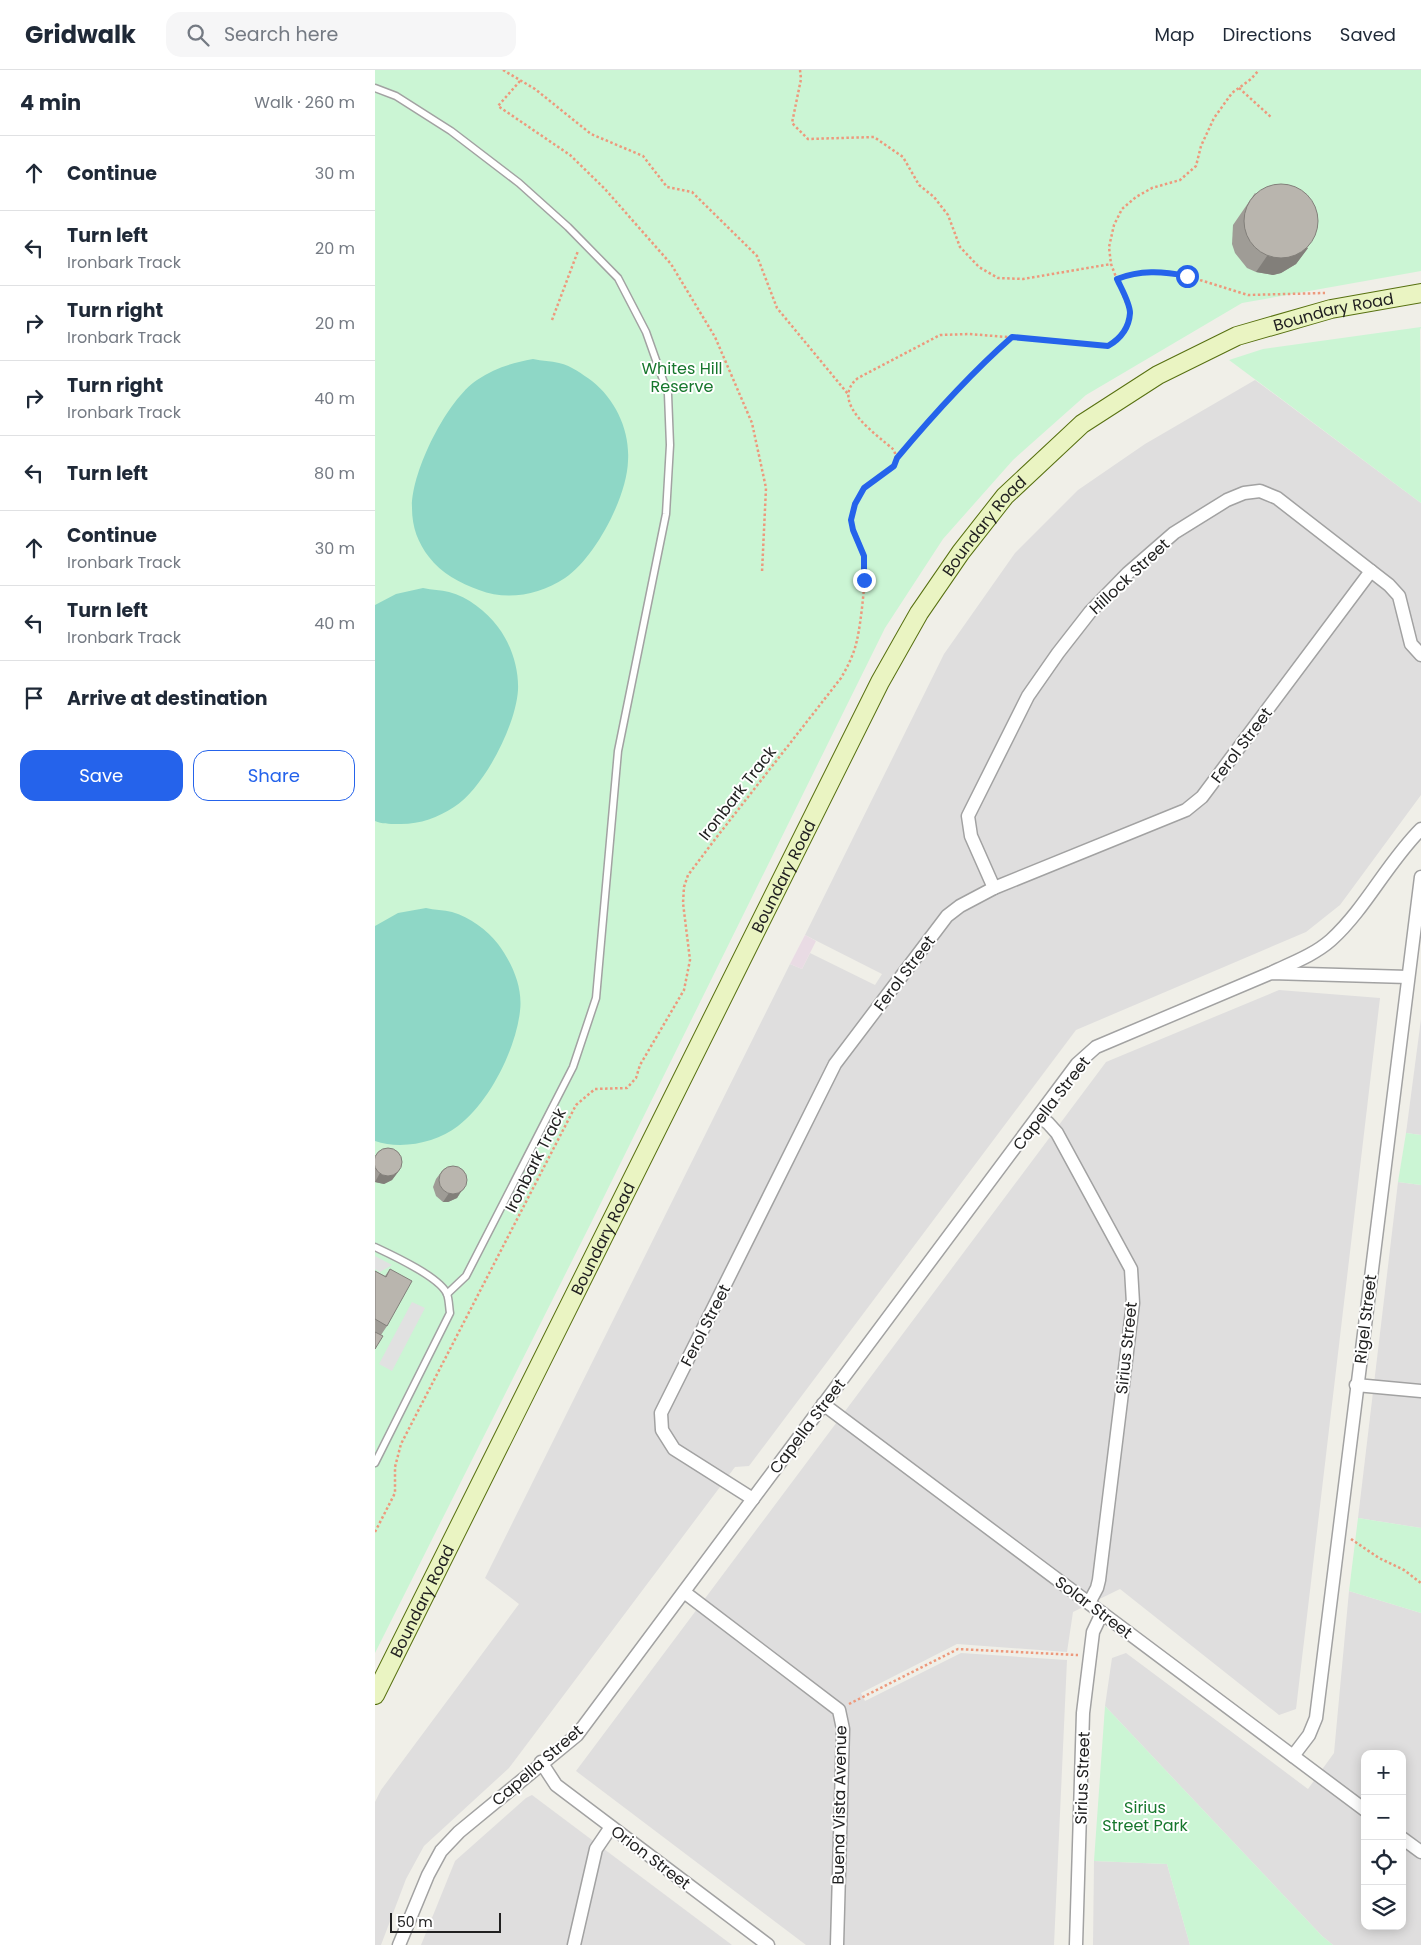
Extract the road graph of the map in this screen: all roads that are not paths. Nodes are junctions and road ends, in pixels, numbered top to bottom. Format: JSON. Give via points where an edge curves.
{"nodes":[{"id":1,"x":375,"y":88,"type":"edge"},
{"id":2,"x":1421,"y":293,"type":"edge"},
{"id":3,"x":1371,"y":571,"type":"junction"},
{"id":4,"x":1421,"y":655,"type":"edge"},
{"id":5,"x":1421,"y":829,"type":"edge"},
{"id":6,"x":1421,"y":877,"type":"edge"},
{"id":7,"x":994,"y":888,"type":"junction"},
{"id":8,"x":1271,"y":973,"type":"junction"},
{"id":9,"x":1408,"y":977,"type":"junction"},
{"id":10,"x":1039,"y":1117,"type":"junction"},
{"id":11,"x":375,"y":1246,"type":"edge"},
{"id":12,"x":447,"y":1294,"type":"junction"},
{"id":13,"x":1356,"y":1385,"type":"junction"},
{"id":14,"x":1421,"y":1391,"type":"edge"},
{"id":15,"x":823,"y":1404,"type":"junction"},
{"id":16,"x":375,"y":1463,"type":"edge"},
{"id":17,"x":753,"y":1499,"type":"junction"},
{"id":18,"x":684,"y":1592,"type":"junction"},
{"id":19,"x":1089,"y":1603,"type":"junction"},
{"id":20,"x":1102,"y":1613,"type":"junction"},
{"id":21,"x":375,"y":1695,"type":"edge"},
{"id":22,"x":1293,"y":1756,"type":"junction"},
{"id":23,"x":541,"y":1762,"type":"junction"},
{"id":24,"x":1361,"y":1807,"type":"edge"},
{"id":25,"x":611,"y":1827,"type":"junction"},
{"id":26,"x":1405,"y":1840,"type":"edge"},
{"id":27,"x":1421,"y":1852,"type":"edge"},
{"id":28,"x":399,"y":1945,"type":"edge"},
{"id":29,"x":574,"y":1945,"type":"edge"},
{"id":30,"x":769,"y":1945,"type":"edge"},
{"id":31,"x":837,"y":1945,"type":"edge"},
{"id":32,"x":1076,"y":1945,"type":"edge"}],
"edges":[{"from":1,"to":12,"type":"lane","via":[[396,96],[451,131],[519,182],[618,278],[646,332],[668,394],[670,445],[666,514],[618,751],[596,998],[573,1067],[465,1276]]},
{"from":2,"to":21,"type":"main road","name":"Boundary Road","via":[[1331,309],[1237,336],[1158,375],[1082,424],[1005,496],[961,552],[919,613],[880,682]]},
{"from":3,"to":4,"type":"street","name":"Hillock Street","via":[[1399,596],[1411,644]]},
{"from":3,"to":7,"type":"street","name":"Ferol Street","via":[[1202,797],[1186,810]]},
{"from":3,"to":7,"type":"street","name":"Hillock Street","via":[[1277,498],[1260,491],[1227,500],[1174,534],[1128,572],[1090,612],[1029,696],[968,816],[971,836]]},
{"from":5,"to":8,"type":"street","name":"Capella Street","via":[[1405,845],[1348,923],[1329,942]]},
{"from":6,"to":9,"type":"street","name":"Rigel Street"},
{"from":7,"to":17,"type":"street","name":"Ferol Street","via":[[947,916],[835,1064],[661,1413],[662,1430],[674,1449]]},
{"from":8,"to":9,"type":"street","name":"Capella Street"},
{"from":8,"to":10,"type":"street","name":"Capella Street","via":[[1096,1048],[1077,1064]]},
{"from":9,"to":13,"type":"street","name":"Rigel Street"},
{"from":10,"to":15,"type":"street","name":"Capella Street"},
{"from":10,"to":19,"type":"street","name":"Sirius Street","via":[[1057,1133],[1131,1269],[1133,1303],[1101,1560],[1097,1588]]},
{"from":11,"to":12,"type":"lane","via":[[439,1283]]},
{"from":12,"to":16,"type":"lane","via":[[450,1313]]},
{"from":13,"to":14,"type":"street"},
{"from":13,"to":22,"type":"street","name":"Rigel Street","via":[[1316,1718],[1309,1735]]},
{"from":15,"to":17,"type":"street","name":"Capella Street"},
{"from":15,"to":19,"type":"street","name":"Solar Street"},
{"from":17,"to":18,"type":"street","name":"Capella Street"},
{"from":18,"to":23,"type":"street","name":"Capella Street","via":[[577,1735]]},
{"from":18,"to":31,"type":"street","name":"Buena Vista Avenue","via":[[839,1710],[843,1729]]},
{"from":19,"to":20,"type":"street","name":"Solar Street"},
{"from":20,"to":22,"type":"street","name":"Solar Street"},
{"from":20,"to":32,"type":"street","name":"Sirius Street","via":[[1093,1632],[1083,1713]]},
{"from":22,"to":24,"type":"street","name":"Solar Street"},
{"from":23,"to":25,"type":"street","name":"Orion Street","via":[[556,1785]]},
{"from":23,"to":28,"type":"street","name":"Capella Street","via":[[441,1851]]},
{"from":25,"to":29,"type":"street","via":[[596,1849]]},
{"from":25,"to":30,"type":"street","name":"Orion Street"},
{"from":26,"to":27,"type":"street"}]}
